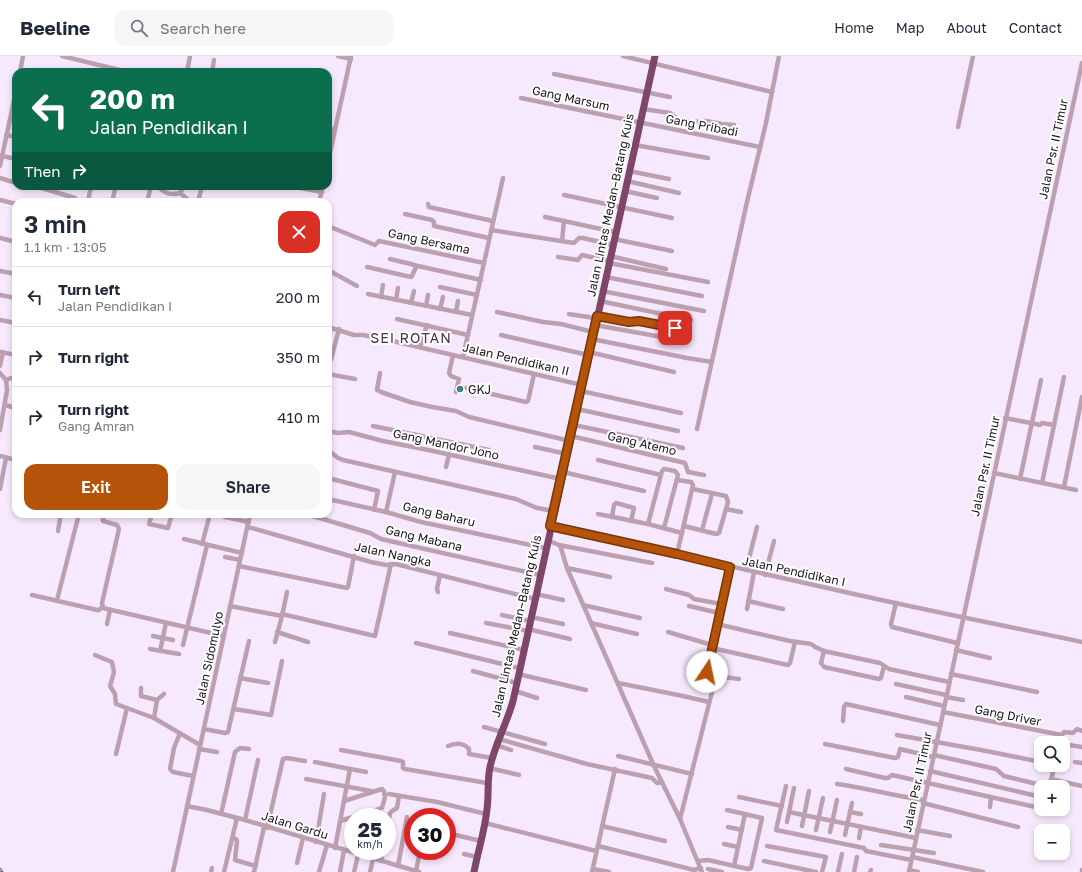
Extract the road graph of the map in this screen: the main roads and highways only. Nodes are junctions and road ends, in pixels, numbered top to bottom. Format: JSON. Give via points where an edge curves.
{"nodes":[{"id":1,"x":654,"y":59,"type":"edge"},
{"id":2,"x":474,"y":872,"type":"edge"}],
"edges":[{"from":1,"to":2,"type":"highway","name":"Jalan Lintas Medan–Batang Kuis","via":[[554,511],[553,538],[545,548],[511,708],[489,768],[485,823]]}]}
